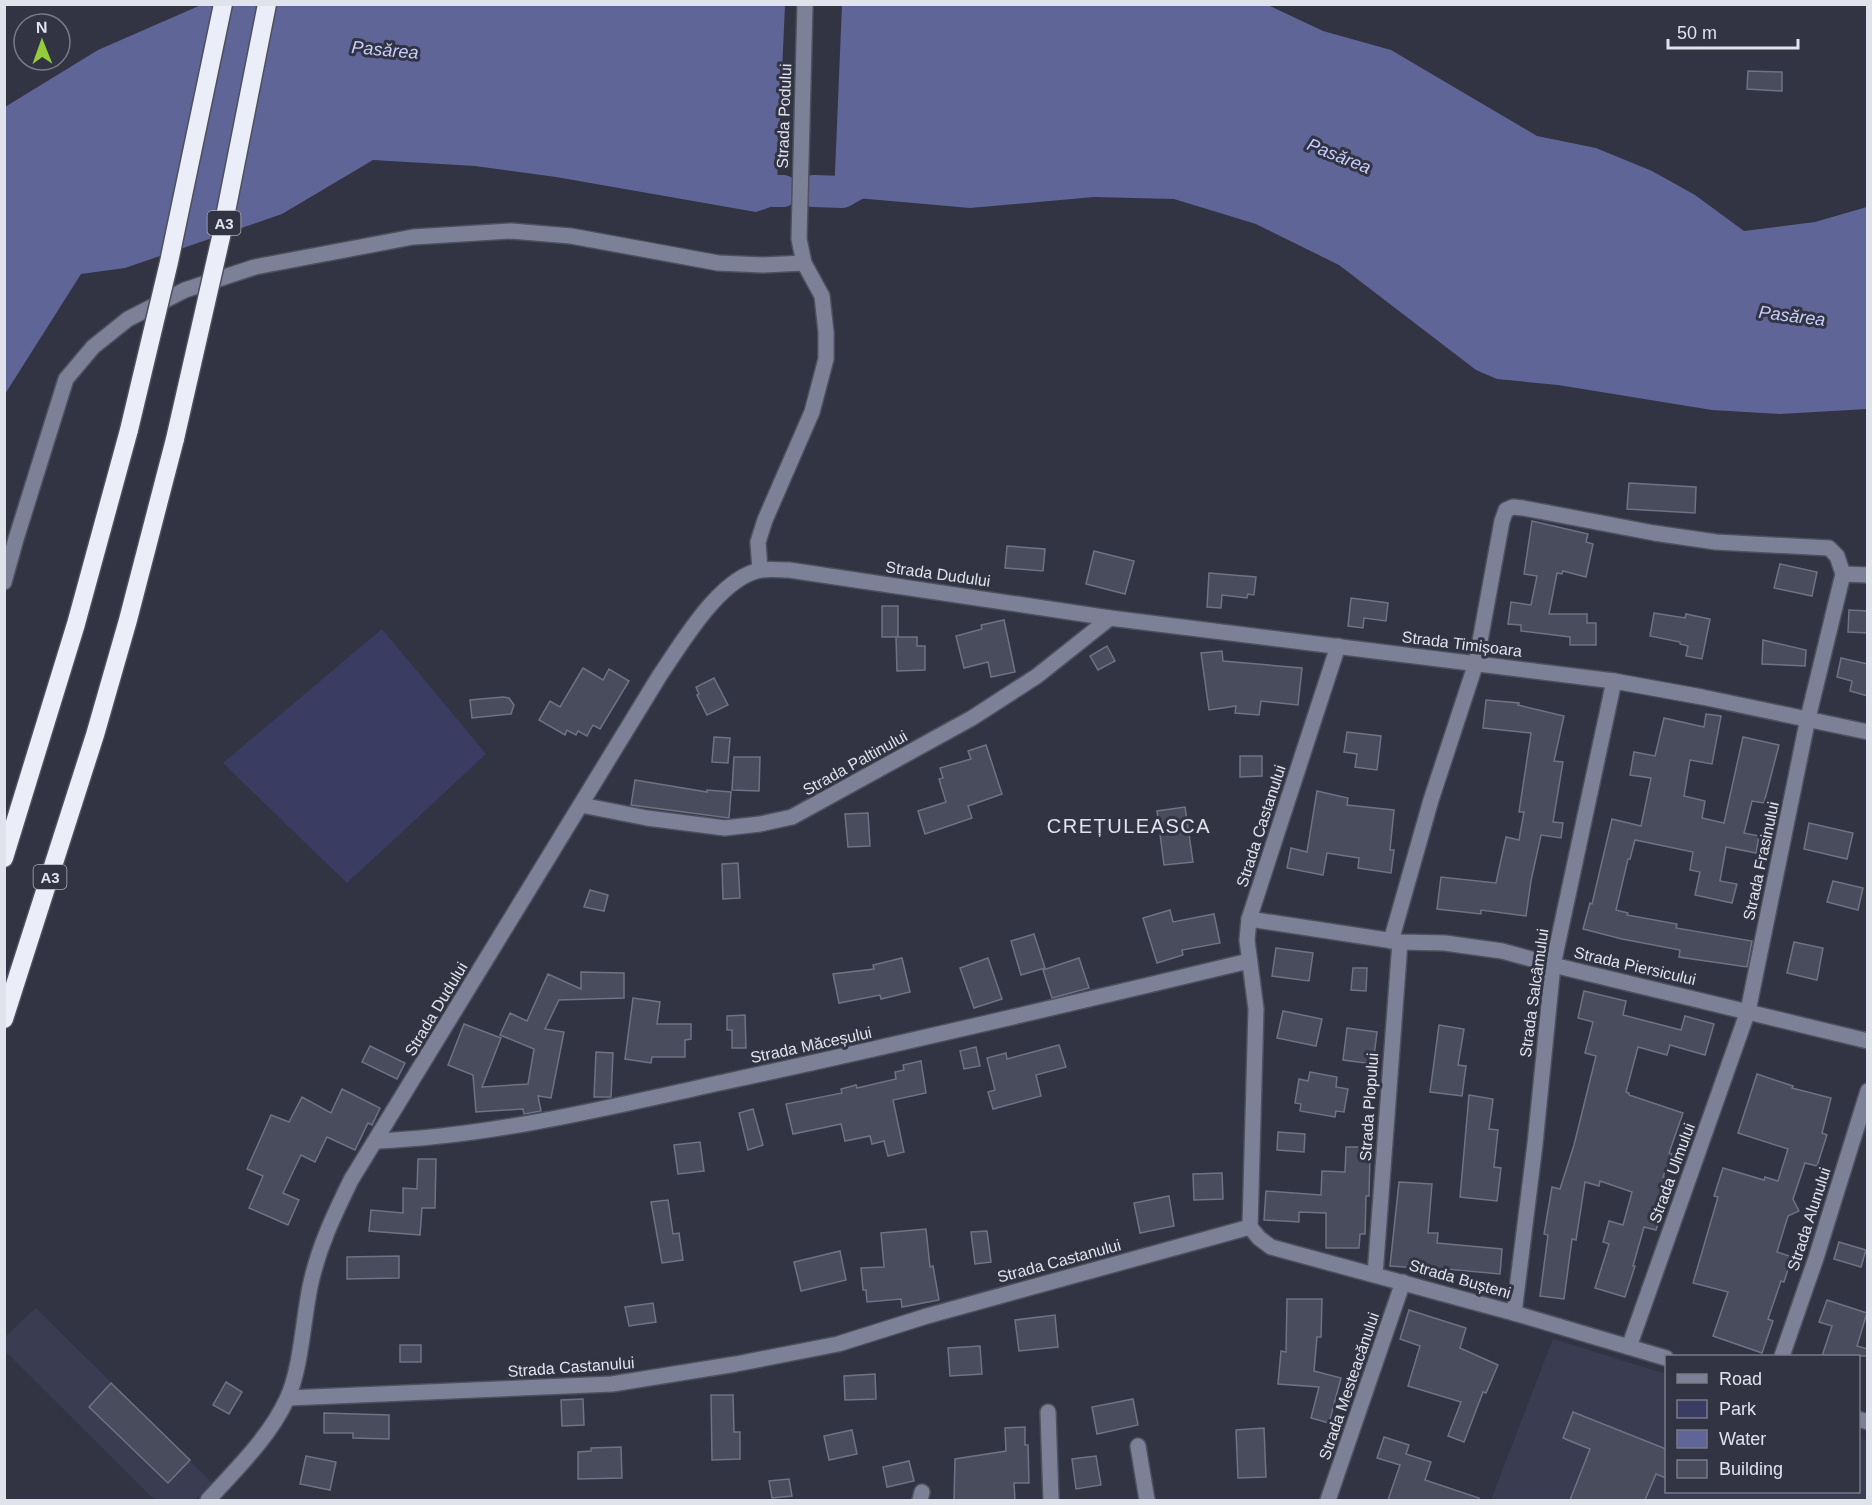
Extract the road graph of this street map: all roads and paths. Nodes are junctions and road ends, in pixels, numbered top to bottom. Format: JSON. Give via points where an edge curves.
{"nodes":[{"id":1,"x":223,"y":4,"type":"edge"},
{"id":2,"x":267,"y":4,"type":"edge"},
{"id":3,"x":805,"y":4,"type":"edge"},
{"id":4,"x":804,"y":263,"type":"junction"},
{"id":5,"x":760,"y":570,"type":"junction"},
{"id":6,"x":1843,"y":574,"type":"junction"},
{"id":7,"x":1868,"y":575,"type":"edge"},
{"id":8,"x":4,"y":582,"type":"edge"},
{"id":9,"x":1110,"y":618,"type":"junction"},
{"id":10,"x":1338,"y":646,"type":"junction"},
{"id":11,"x":1476,"y":663,"type":"junction"},
{"id":12,"x":1614,"y":681,"type":"junction"},
{"id":13,"x":1808,"y":718,"type":"junction"},
{"id":14,"x":1868,"y":732,"type":"edge"},
{"id":15,"x":581,"y":806,"type":"junction"},
{"id":16,"x":4,"y":858,"type":"edge"},
{"id":17,"x":1249,"y":919,"type":"junction"},
{"id":18,"x":1396,"y":941,"type":"junction"},
{"id":19,"x":1249,"y":961,"type":"junction"},
{"id":20,"x":1553,"y":965,"type":"junction"},
{"id":21,"x":1748,"y":1011,"type":"junction"},
{"id":22,"x":4,"y":1019,"type":"edge"},
{"id":23,"x":1868,"y":1041,"type":"edge"},
{"id":24,"x":1868,"y":1091,"type":"edge"},
{"id":25,"x":377,"y":1142,"type":"junction"},
{"id":26,"x":1250,"y":1227,"type":"junction"},
{"id":27,"x":1375,"y":1275,"type":"junction"},
{"id":28,"x":1403,"y":1282,"type":"junction"},
{"id":29,"x":1514,"y":1313,"type":"junction"},
{"id":30,"x":1629,"y":1347,"type":"junction"},
{"id":31,"x":1782,"y":1355,"type":"edge"},
{"id":32,"x":1665,"y":1358,"type":"edge"},
{"id":33,"x":288,"y":1398,"type":"junction"},
{"id":34,"x":1048,"y":1412,"type":"dead end"},
{"id":35,"x":1138,"y":1446,"type":"dead end"},
{"id":36,"x":208,"y":1500,"type":"edge"},
{"id":37,"x":1051,"y":1500,"type":"edge"},
{"id":38,"x":1147,"y":1500,"type":"edge"},
{"id":39,"x":1328,"y":1500,"type":"edge"}],
"edges":[{"from":1,"to":16,"type":"highway","bridge":true,"via":[[129,430],[76,624]]},
{"from":2,"to":22,"type":"highway","number":"A3","bridge":true,"via":[[221,237],[175,439],[95,735]]},
{"from":3,"to":4,"type":"street","name":"Strada Podului","via":[[799,228]]},
{"from":4,"to":5,"type":"street","via":[[822,296],[826,359],[812,412],[758,542]]},
{"from":4,"to":8,"type":"street","via":[[718,262],[571,236],[511,231],[413,237],[255,267],[185,290],[128,320],[93,347],[66,379]]},
{"from":5,"to":9,"type":"street","name":"Strada Dudului","via":[[789,570]]},
{"from":5,"to":15,"type":"street","name":"Strada Dudului","via":[[742,578],[708,606],[660,675]]},
{"from":6,"to":7,"type":"street"},
{"from":6,"to":11,"type":"street","name":"Strada Plopului","via":[[1837,556],[1829,548],[1716,543],[1513,507],[1506,510],[1502,521]]},
{"from":6,"to":13,"type":"street"},
{"from":9,"to":10,"type":"street","name":"Strada Timișoara"},
{"from":9,"to":15,"type":"street","name":"Strada Paltinului","via":[[1037,676],[972,718],[792,817],[725,828]]},
{"from":10,"to":11,"type":"street","name":"Strada Timișoara"},
{"from":10,"to":17,"type":"street","name":"Strada Castanului"},
{"from":11,"to":12,"type":"street","name":"Strada Timișoara"},
{"from":11,"to":18,"type":"street","name":"Strada Plopului","via":[[1431,801]]},
{"from":12,"to":13,"type":"street","name":"Strada Timișoara"},
{"from":12,"to":20,"type":"street","name":"Strada Salcâmului"},
{"from":13,"to":14,"type":"street","name":"Strada Timișoara"},
{"from":13,"to":21,"type":"street","name":"Strada Frasinului"},
{"from":15,"to":25,"type":"street","name":"Strada Dudului"},
{"from":17,"to":18,"type":"street","name":"Strada Piersicului"},
{"from":17,"to":19,"type":"street","name":"Strada Castanului"},
{"from":18,"to":20,"type":"street","name":"Strada Piersicului","via":[[1502,951]]},
{"from":18,"to":27,"type":"street","name":"Strada Plopului"},
{"from":19,"to":25,"type":"street","name":"Strada Măceșului","via":[[910,1042],[591,1111],[455,1135]]},
{"from":19,"to":26,"type":"street","name":"Strada Castanului","via":[[1256,1009]]},
{"from":20,"to":21,"type":"street","name":"Strada Piersicului"},
{"from":20,"to":29,"type":"street","name":"Strada Salcâmului"},
{"from":21,"to":23,"type":"street","name":"Strada Piersicului"},
{"from":21,"to":30,"type":"street","name":"Strada Ulmului"},
{"from":24,"to":31,"type":"street","name":"Strada Alunului"},
{"from":25,"to":33,"type":"street","name":"Strada Dudului","via":[[351,1180],[317,1256]]},
{"from":26,"to":27,"type":"street","name":"Strada Bușteni","via":[[1271,1247]]},
{"from":26,"to":33,"type":"street","name":"Strada Castanului","via":[[838,1344],[736,1364],[612,1384]]},
{"from":27,"to":28,"type":"street","name":"Strada Bușteni"},
{"from":28,"to":29,"type":"street","name":"Strada Bușteni"},
{"from":28,"to":39,"type":"street","name":"Strada Mesteacănului"},
{"from":29,"to":30,"type":"street","name":"Strada Bușteni"},
{"from":30,"to":32,"type":"street","name":"Strada Bușteni"},
{"from":33,"to":36,"type":"street","name":"Strada Dudului","via":[[275,1422]]},
{"from":34,"to":37,"type":"street"},
{"from":35,"to":38,"type":"street"}]}
